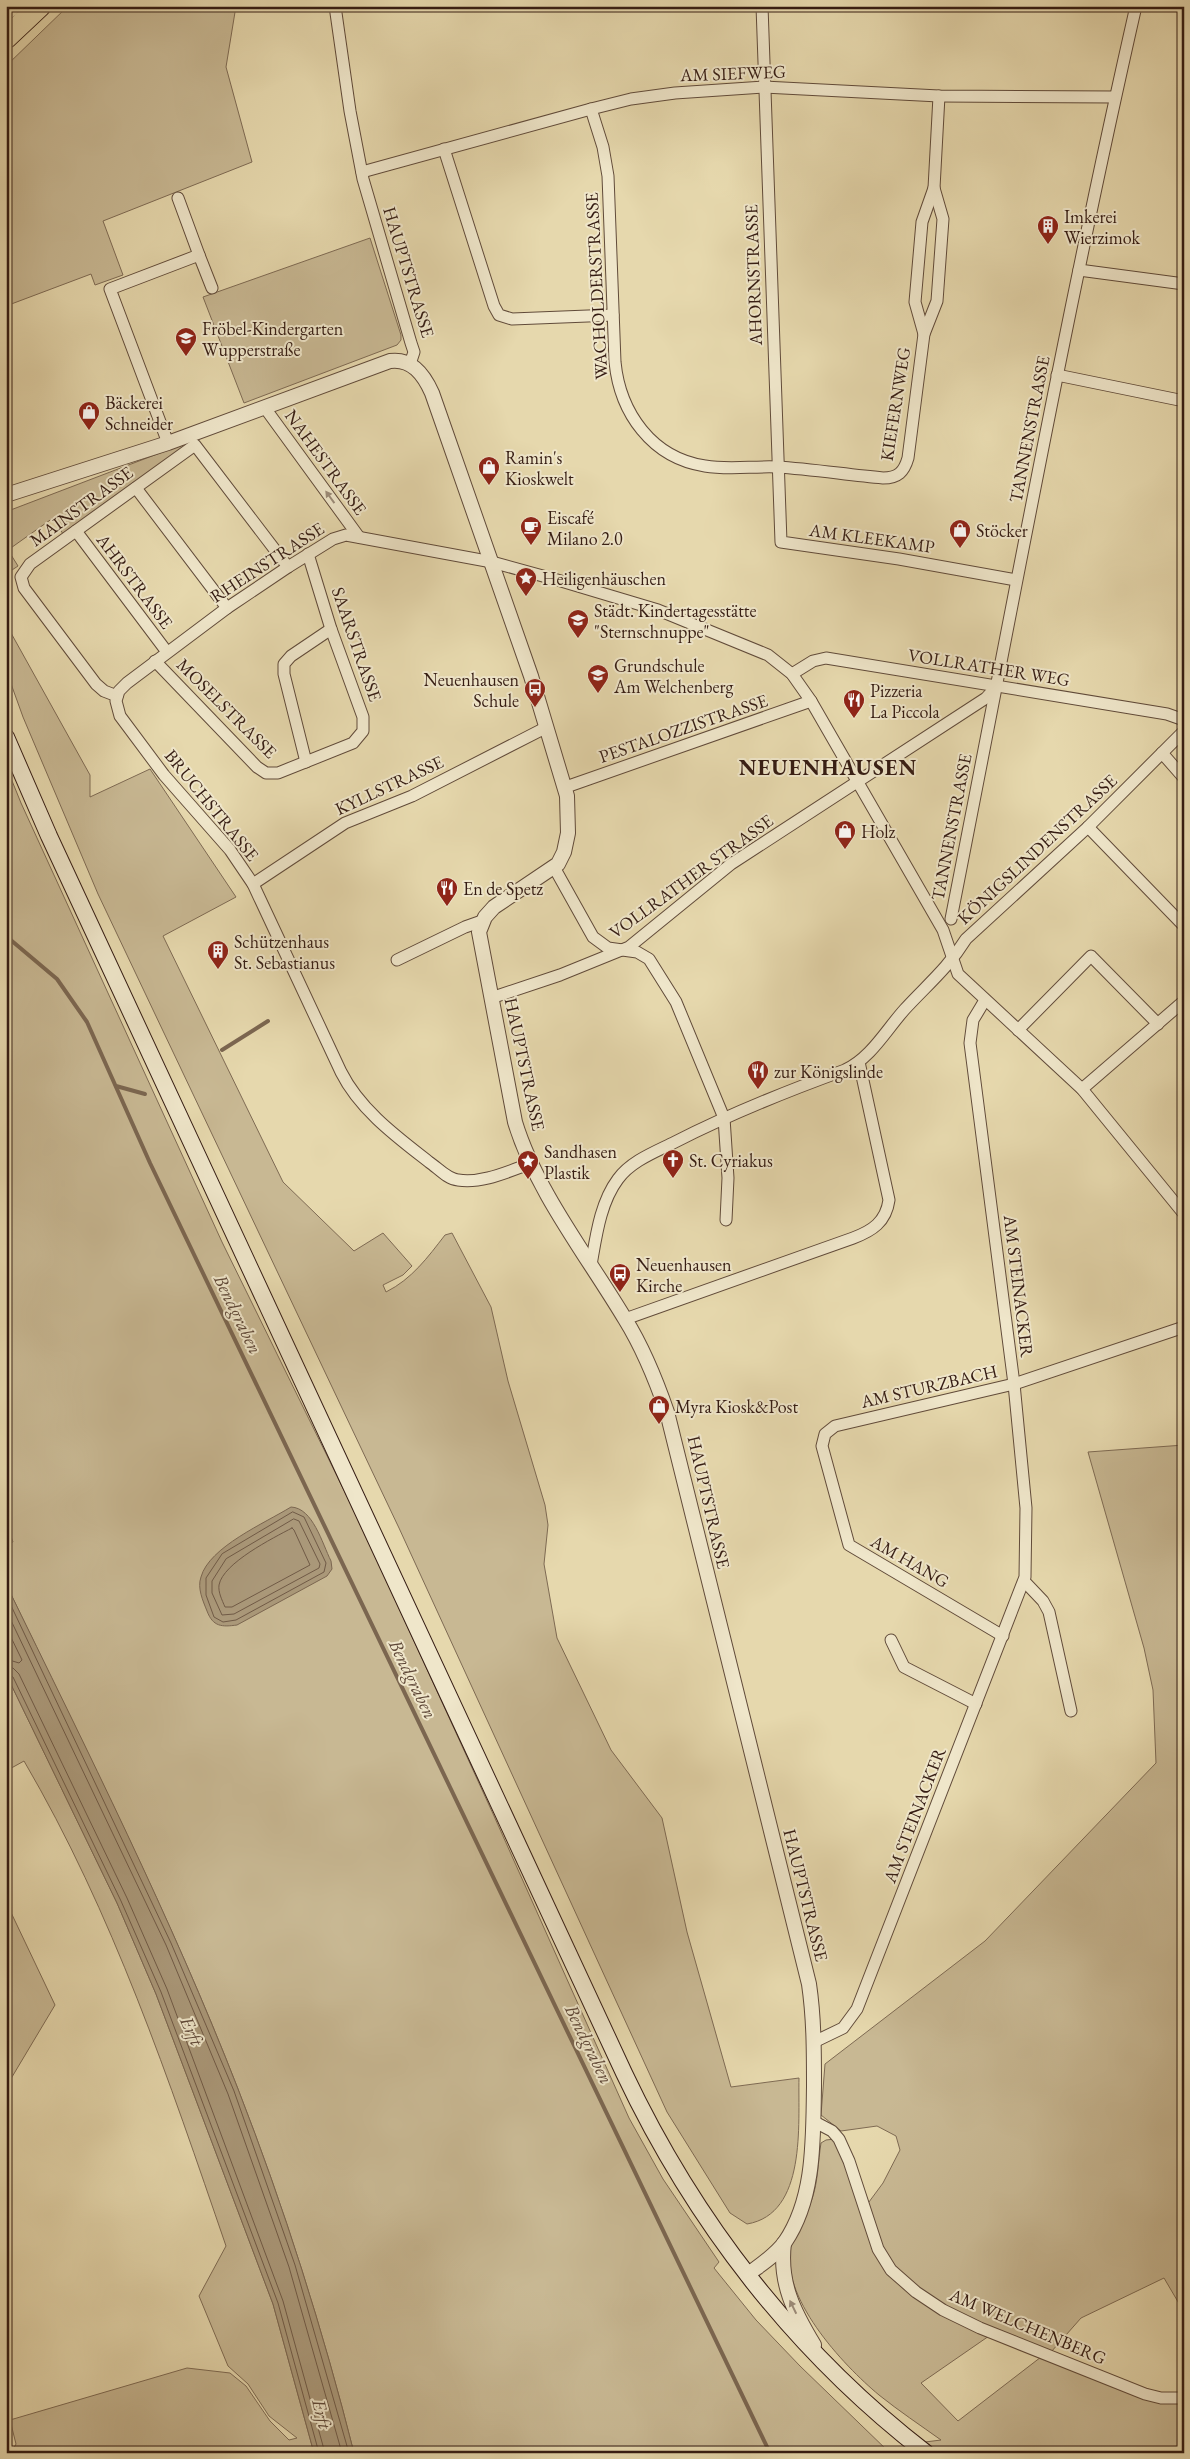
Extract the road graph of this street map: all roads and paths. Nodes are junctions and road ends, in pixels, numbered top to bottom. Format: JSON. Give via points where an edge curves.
{"nodes":[{"id":1,"x":10,"y":6,"type":"edge"},
{"id":2,"x":40,"y":6,"type":"edge"},
{"id":3,"x":335,"y":6,"type":"edge"},
{"id":4,"x":762,"y":6,"type":"edge"},
{"id":5,"x":1136,"y":6,"type":"edge"},
{"id":6,"x":6,"y":9,"type":"edge"},
{"id":7,"x":6,"y":38,"type":"edge"},
{"id":8,"x":764,"y":87,"type":"junction"},
{"id":9,"x":939,"y":96,"type":"junction"},
{"id":10,"x":1115,"y":97,"type":"junction"},
{"id":11,"x":591,"y":109,"type":"junction"},
{"id":12,"x":444,"y":149,"type":"junction"},
{"id":13,"x":362,"y":172,"type":"junction"},
{"id":14,"x":934,"y":188,"type":"junction"},
{"id":15,"x":178,"y":198,"type":"dead end"},
{"id":16,"x":199,"y":255,"type":"junction"},
{"id":17,"x":1079,"y":270,"type":"junction"},
{"id":18,"x":1184,"y":284,"type":"edge"},
{"id":19,"x":212,"y":288,"type":"dead end"},
{"id":20,"x":613,"y":315,"type":"junction"},
{"id":21,"x":924,"y":334,"type":"junction"},
{"id":22,"x":410,"y":364,"type":"junction"},
{"id":23,"x":1058,"y":375,"type":"junction"},
{"id":24,"x":1184,"y":401,"type":"edge"},
{"id":25,"x":265,"y":408,"type":"junction"},
{"id":26,"x":168,"y":443,"type":"junction"},
{"id":27,"x":777,"y":467,"type":"junction"},
{"id":28,"x":136,"y":488,"type":"junction"},
{"id":29,"x":6,"y":495,"type":"edge"},
{"id":30,"x":76,"y":531,"type":"junction"},
{"id":31,"x":359,"y":537,"type":"junction"},
{"id":32,"x":781,"y":542,"type":"joint"},
{"id":33,"x":308,"y":554,"type":"junction"},
{"id":34,"x":492,"y":562,"type":"junction"},
{"id":35,"x":288,"y":567,"type":"junction"},
{"id":36,"x":1016,"y":580,"type":"junction"},
{"id":37,"x":227,"y":608,"type":"junction"},
{"id":38,"x":331,"y":629,"type":"junction"},
{"id":39,"x":167,"y":652,"type":"junction"},
{"id":40,"x":155,"y":661,"type":"junction"},
{"id":41,"x":792,"y":674,"type":"junction"},
{"id":42,"x":996,"y":687,"type":"junction"},
{"id":43,"x":117,"y":696,"type":"junction"},
{"id":44,"x":811,"y":701,"type":"junction"},
{"id":45,"x":1184,"y":720,"type":"edge"},
{"id":46,"x":547,"y":727,"type":"junction"},
{"id":47,"x":1184,"y":731,"type":"edge"},
{"id":48,"x":6,"y":737,"type":"edge"},
{"id":49,"x":1162,"y":753,"type":"junction"},
{"id":50,"x":306,"y":762,"type":"junction"},
{"id":51,"x":1184,"y":778,"type":"edge"},
{"id":52,"x":857,"y":781,"type":"junction"},
{"id":53,"x":566,"y":787,"type":"junction"},
{"id":54,"x":1088,"y":827,"type":"junction"},
{"id":55,"x":554,"y":869,"type":"junction"},
{"id":56,"x":252,"y":884,"type":"junction"},
{"id":57,"x":951,"y":919,"type":"dead end"},
{"id":58,"x":482,"y":921,"type":"junction"},
{"id":59,"x":1184,"y":926,"type":"edge"},
{"id":60,"x":623,"y":951,"type":"junction"},
{"id":61,"x":397,"y":960,"type":"dead end"},
{"id":62,"x":952,"y":961,"type":"junction"},
{"id":63,"x":492,"y":998,"type":"junction"},
{"id":64,"x":985,"y":1000,"type":"junction"},
{"id":65,"x":1184,"y":1001,"type":"edge"},
{"id":66,"x":1158,"y":1024,"type":"junction"},
{"id":67,"x":1018,"y":1030,"type":"junction"},
{"id":68,"x":859,"y":1062,"type":"junction"},
{"id":69,"x":1082,"y":1089,"type":"junction"},
{"id":70,"x":724,"y":1118,"type":"junction"},
{"id":71,"x":532,"y":1163,"type":"junction"},
{"id":72,"x":1184,"y":1214,"type":"edge"},
{"id":73,"x":726,"y":1220,"type":"dead end"},
{"id":74,"x":590,"y":1265,"type":"junction"},
{"id":75,"x":625,"y":1319,"type":"junction"},
{"id":76,"x":1184,"y":1327,"type":"edge"},
{"id":77,"x":1014,"y":1384,"type":"junction"},
{"id":78,"x":826,"y":1432,"type":"joint"},
{"id":79,"x":1024,"y":1581,"type":"junction"},
{"id":80,"x":1003,"y":1636,"type":"junction"},
{"id":81,"x":891,"y":1640,"type":"dead end"},
{"id":82,"x":976,"y":1704,"type":"junction"},
{"id":83,"x":1071,"y":1711,"type":"dead end"},
{"id":84,"x":814,"y":2042,"type":"junction"},
{"id":85,"x":814,"y":2121,"type":"junction"},
{"id":86,"x":784,"y":2243,"type":"junction"},
{"id":87,"x":747,"y":2275,"type":"junction"},
{"id":88,"x":826,"y":2365,"type":"junction"},
{"id":89,"x":1184,"y":2398,"type":"edge"},
{"id":90,"x":926,"y":2453,"type":"edge"}],
"edges":[{"from":1,"to":6,"type":"highway"},
{"from":2,"to":7,"type":"highway"},
{"from":3,"to":13,"type":"street","name":"HAUPTSTRASSE"},
{"from":4,"to":8,"type":"street","name":"AHORNSTRASSE"},
{"from":5,"to":10,"type":"street","name":"TANNENSTRASSE"},
{"from":8,"to":9,"type":"street","name":"AM SIEFWEG"},
{"from":8,"to":11,"type":"street","name":"AM SIEFWEG","via":[[658,95]]},
{"from":8,"to":27,"type":"street","name":"AHORNSTRASSE"},
{"from":9,"to":10,"type":"street","name":"AM SIEFWEG"},
{"from":9,"to":14,"type":"street","name":"KIEFERNWEG"},
{"from":10,"to":17,"type":"street","name":"TANNENSTRASSE"},
{"from":11,"to":12,"type":"street","name":"AM SIEFWEG"},
{"from":11,"to":20,"type":"street","name":"WACHOLDERSTRASSE","via":[[608,176]]},
{"from":12,"to":13,"type":"street","name":"AM SIEFWEG"},
{"from":12,"to":20,"type":"street","via":[[499,315],[512,319]]},
{"from":13,"to":22,"type":"street","name":"HAUPTSTRASSE","via":[[412,343],[414,352]]},
{"from":14,"to":21,"type":"street","name":"KIEFERNWEG","via":[[922,222],[915,302]]},
{"from":14,"to":21,"type":"street","name":"KIEFERNWEG","via":[[943,223],[937,301]]},
{"from":15,"to":16,"type":"street"},
{"from":16,"to":19,"type":"street"},
{"from":16,"to":26,"type":"street","via":[[110,289]]},
{"from":17,"to":18,"type":"street"},
{"from":17,"to":23,"type":"street","name":"TANNENSTRASSE"},
{"from":20,"to":27,"type":"street","name":"WACHOLDERSTRASSE","via":[[619,389],[632,418],[649,438],[670,454],[695,465]]},
{"from":21,"to":27,"type":"street","name":"KIEFERNWEG","via":[[908,458],[899,475],[883,478]]},
{"from":22,"to":25,"type":"street","via":[[396,360],[384,362]]},
{"from":22,"to":34,"type":"street","name":"HAUPTSTRASSE","via":[[423,376],[432,393]]},
{"from":23,"to":24,"type":"street"},
{"from":23,"to":36,"type":"street","name":"TANNENSTRASSE"},
{"from":25,"to":26,"type":"street"},
{"from":31,"to":25,"type":"street","name":"NAHESTRASSE","one_way":true},
{"from":26,"to":29,"type":"street"},
{"from":27,"to":32,"type":"street","name":"AHORNSTRASSE"},
{"from":28,"to":30,"type":"street","name":"MAINSTRASSE"},
{"from":28,"to":35,"type":"street","name":"MAINSTRASSE","via":[[195,445]]},
{"from":28,"to":37,"type":"street"},
{"from":30,"to":39,"type":"street","name":"AHRSTRASSE"},
{"from":30,"to":43,"type":"street","name":"MAINSTRASSE","via":[[26,567],[21,581],[96,684]]},
{"from":31,"to":33,"type":"street","name":"RHEINSTRASSE","via":[[336,537]]},
{"from":31,"to":34,"type":"street","name":"RHEINSTRASSE"},
{"from":32,"to":36,"type":"street","name":"AM KLEEKAMP"},
{"from":33,"to":35,"type":"street","name":"RHEINSTRASSE"},
{"from":33,"to":38,"type":"street","name":"SAARSTRASSE"},
{"from":34,"to":41,"type":"street","name":"RHEINSTRASSE","via":[[658,610],[764,653]]},
{"from":34,"to":46,"type":"street","name":"HAUPTSTRASSE"},
{"from":35,"to":37,"type":"street","name":"RHEINSTRASSE"},
{"from":36,"to":42,"type":"street","name":"TANNENSTRASSE"},
{"from":37,"to":39,"type":"street","name":"RHEINSTRASSE"},
{"from":38,"to":50,"type":"street","via":[[284,664]]},
{"from":38,"to":50,"type":"street","name":"SAARSTRASSE","via":[[364,721],[364,731],[353,744]]},
{"from":39,"to":40,"type":"street","name":"RHEINSTRASSE"},
{"from":40,"to":43,"type":"street","name":"RHEINSTRASSE","via":[[123,687]]},
{"from":40,"to":50,"type":"street","name":"MOSELSTRASSE","via":[[259,769],[269,774],[278,773]]},
{"from":41,"to":42,"type":"street","name":"VOLLRATHER WEG","via":[[813,661],[826,658]]},
{"from":41,"to":44,"type":"street","name":"RHEINSTRASSE"},
{"from":42,"to":45,"type":"street","name":"VOLLRATHER WEG","via":[[1166,714]]},
{"from":42,"to":52,"type":"street","name":"VOLLRATHER STRASSE","via":[[986,698]]},
{"from":42,"to":57,"type":"street","name":"TANNENSTRASSE"},
{"from":43,"to":56,"type":"street","name":"BRUCHSTRASSE","via":[[116,705],[123,720],[164,775],[230,850]]},
{"from":44,"to":52,"type":"street","name":"RHEINSTRASSE"},
{"from":44,"to":53,"type":"street","name":"PESTALOZZISTRASSE"},
{"from":46,"to":53,"type":"street","name":"HAUPTSTRASSE"},
{"from":46,"to":56,"type":"street","name":"KYLLSTRASSE","via":[[412,796],[345,823]]},
{"from":47,"to":49,"type":"street","name":"KÖNIGSLINDENSTRASSE"},
{"from":48,"to":87,"type":"main road","via":[[632,2091],[681,2182]]},
{"from":49,"to":51,"type":"street"},
{"from":49,"to":54,"type":"street","name":"KÖNIGSLINDENSTRASSE"},
{"from":52,"to":60,"type":"street","name":"VOLLRATHER STRASSE","via":[[731,864]]},
{"from":52,"to":62,"type":"street","name":"RHEINSTRASSE","via":[[943,930]]},
{"from":53,"to":55,"type":"street","name":"HAUPTSTRASSE","via":[[568,833],[564,852]]},
{"from":54,"to":59,"type":"street"},
{"from":54,"to":62,"type":"street","name":"KÖNIGSLINDENSTRASSE","via":[[966,939]]},
{"from":55,"to":58,"type":"street","via":[[500,903]]},
{"from":55,"to":60,"type":"street","via":[[593,937],[605,946]]},
{"from":56,"to":71,"type":"street","name":"BRUCHSTRASSE","via":[[350,1089],[397,1136],[450,1177],[461,1181]]},
{"from":58,"to":61,"type":"street"},
{"from":58,"to":63,"type":"street","name":"HAUPTSTRASSE","via":[[479,939]]},
{"from":60,"to":63,"type":"street","name":"VOLLRATHER STRASSE"},
{"from":60,"to":70,"type":"street","via":[[642,954],[656,967],[680,1012]]},
{"from":62,"to":64,"type":"street","name":"RHEINSTRASSE","via":[[962,978]]},
{"from":62,"to":68,"type":"street","name":"KÖNIGSLINDENSTRASSE"},
{"from":63,"to":71,"type":"street","name":"HAUPTSTRASSE","via":[[515,1122]]},
{"from":64,"to":67,"type":"street","name":"RHEINSTRASSE"},
{"from":64,"to":77,"type":"street","name":"AM STEINACKER","via":[[973,1020],[970,1043]]},
{"from":65,"to":66,"type":"street"},
{"from":66,"to":67,"type":"street","via":[[1091,956]]},
{"from":66,"to":69,"type":"street"},
{"from":67,"to":69,"type":"street","name":"RHEINSTRASSE"},
{"from":68,"to":70,"type":"street","name":"KÖNIGSLINDENSTRASSE"},
{"from":68,"to":75,"type":"street","via":[[889,1200],[885,1216],[878,1225],[853,1238]]},
{"from":69,"to":72,"type":"street","name":"RHEINSTRASSE"},
{"from":70,"to":73,"type":"street","via":[[728,1178]]},
{"from":70,"to":74,"type":"street","name":"KÖNIGSLINDENSTRASSE","via":[[641,1159],[619,1177],[605,1205]]},
{"from":71,"to":74,"type":"street","name":"HAUPTSTRASSE"},
{"from":74,"to":75,"type":"street","name":"HAUPTSTRASSE"},
{"from":75,"to":84,"type":"street","name":"HAUPTSTRASSE","via":[[650,1367],[673,1432],[809,1984]]},
{"from":76,"to":77,"type":"street","name":"AM STURZBACH"},
{"from":77,"to":78,"type":"street","name":"AM STURZBACH","via":[[835,1426]]},
{"from":77,"to":79,"type":"street","name":"AM STEINACKER","via":[[1026,1508]]},
{"from":78,"to":80,"type":"street","name":"AM HANG","via":[[822,1446],[849,1545]]},
{"from":79,"to":80,"type":"street","name":"AM STEINACKER"},
{"from":79,"to":83,"type":"street","via":[[1049,1612]]},
{"from":80,"to":82,"type":"street","name":"AM STEINACKER"},
{"from":81,"to":82,"type":"street","via":[[904,1667]]},
{"from":82,"to":84,"type":"street","name":"AM STEINACKER","via":[[857,2009],[843,2028]]},
{"from":84,"to":85,"type":"street","name":"HAUPTSTRASSE"},
{"from":85,"to":86,"type":"street","name":"HAUPTSTRASSE","via":[[805,2196]]},
{"from":85,"to":89,"type":"street","name":"AM WELCHENBERG","via":[[839,2139],[878,2249],[891,2270],[916,2292],[980,2328],[1145,2394],[1166,2399]]},
{"from":86,"to":87,"type":"street","name":"HAUPTSTRASSE"},
{"from":88,"to":86,"type":"street","name":"HAUPTSTRASSE","one_way":true,"via":[[788,2296],[782,2270]]},
{"from":87,"to":88,"type":"main road"},
{"from":88,"to":90,"type":"main road"}]}
